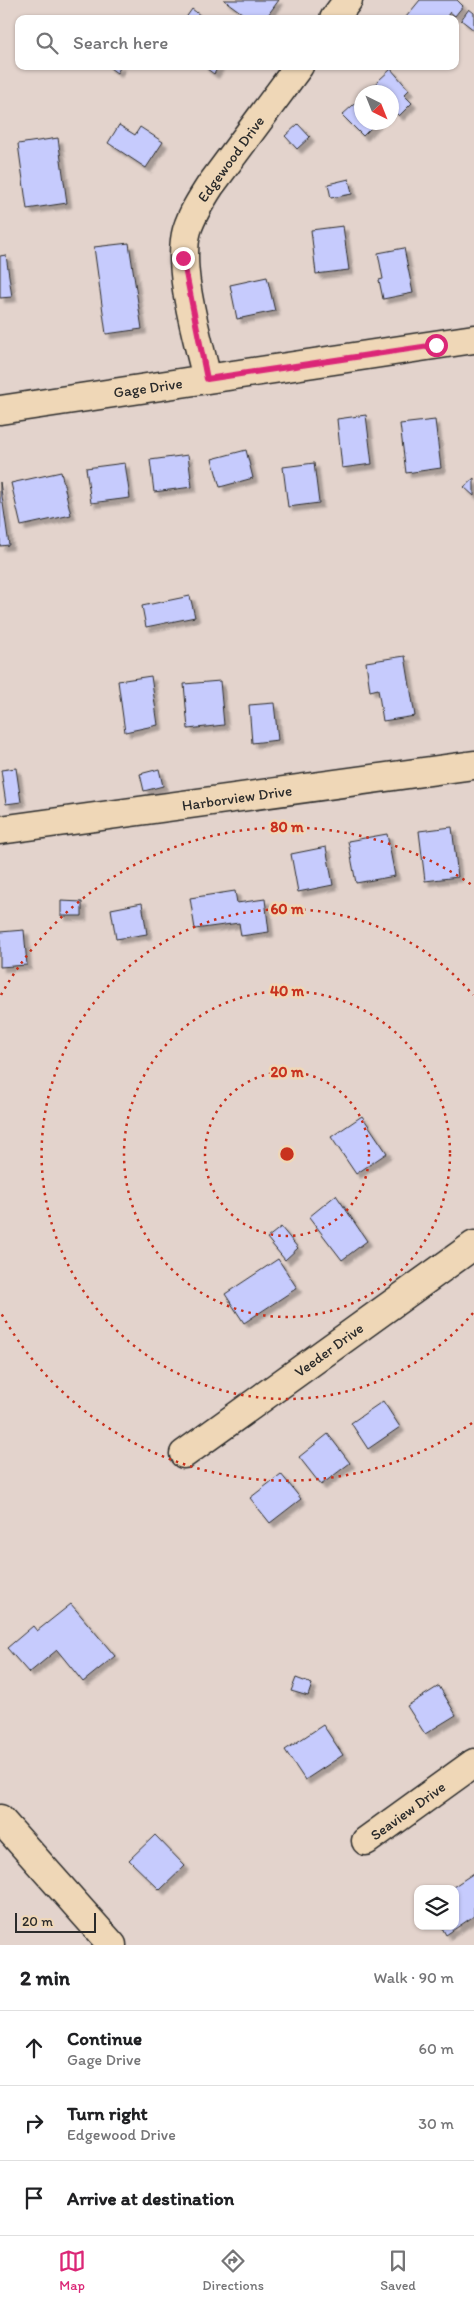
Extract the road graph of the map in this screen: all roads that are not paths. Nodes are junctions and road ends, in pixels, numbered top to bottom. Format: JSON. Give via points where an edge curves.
{"nodes":[{"id":1,"x":348,"y":0,"type":"edge"},
{"id":2,"x":337,"y":15,"type":"edge"},
{"id":3,"x":296,"y":70,"type":"edge"},
{"id":4,"x":474,"y":340,"type":"edge"},
{"id":5,"x":207,"y":379,"type":"junction"},
{"id":6,"x":0,"y":410,"type":"edge"},
{"id":7,"x":474,"y":765,"type":"edge"},
{"id":8,"x":0,"y":830,"type":"edge"},
{"id":9,"x":474,"y":1245,"type":"edge"},
{"id":10,"x":184,"y":1454,"type":"dead end"},
{"id":11,"x":474,"y":1763,"type":"edge"},
{"id":12,"x":0,"y":1819,"type":"edge"},
{"id":13,"x":366,"y":1842,"type":"dead end"},
{"id":14,"x":112,"y":1945,"type":"edge"}],
"edges":[{"from":1,"to":2,"type":"street"},
{"from":3,"to":5,"type":"street","name":"Edgewood Drive","via":[[196,206],[187,231],[183,258]]},
{"from":4,"to":5,"type":"street","name":"Gage Drive"},
{"from":5,"to":6,"type":"street","name":"Gage Drive"},
{"from":7,"to":8,"type":"street","name":"Harborview Drive"},
{"from":9,"to":10,"type":"street","name":"Veeder Drive"},
{"from":11,"to":13,"type":"street","name":"Seaview Drive"},
{"from":12,"to":14,"type":"street"}]}
